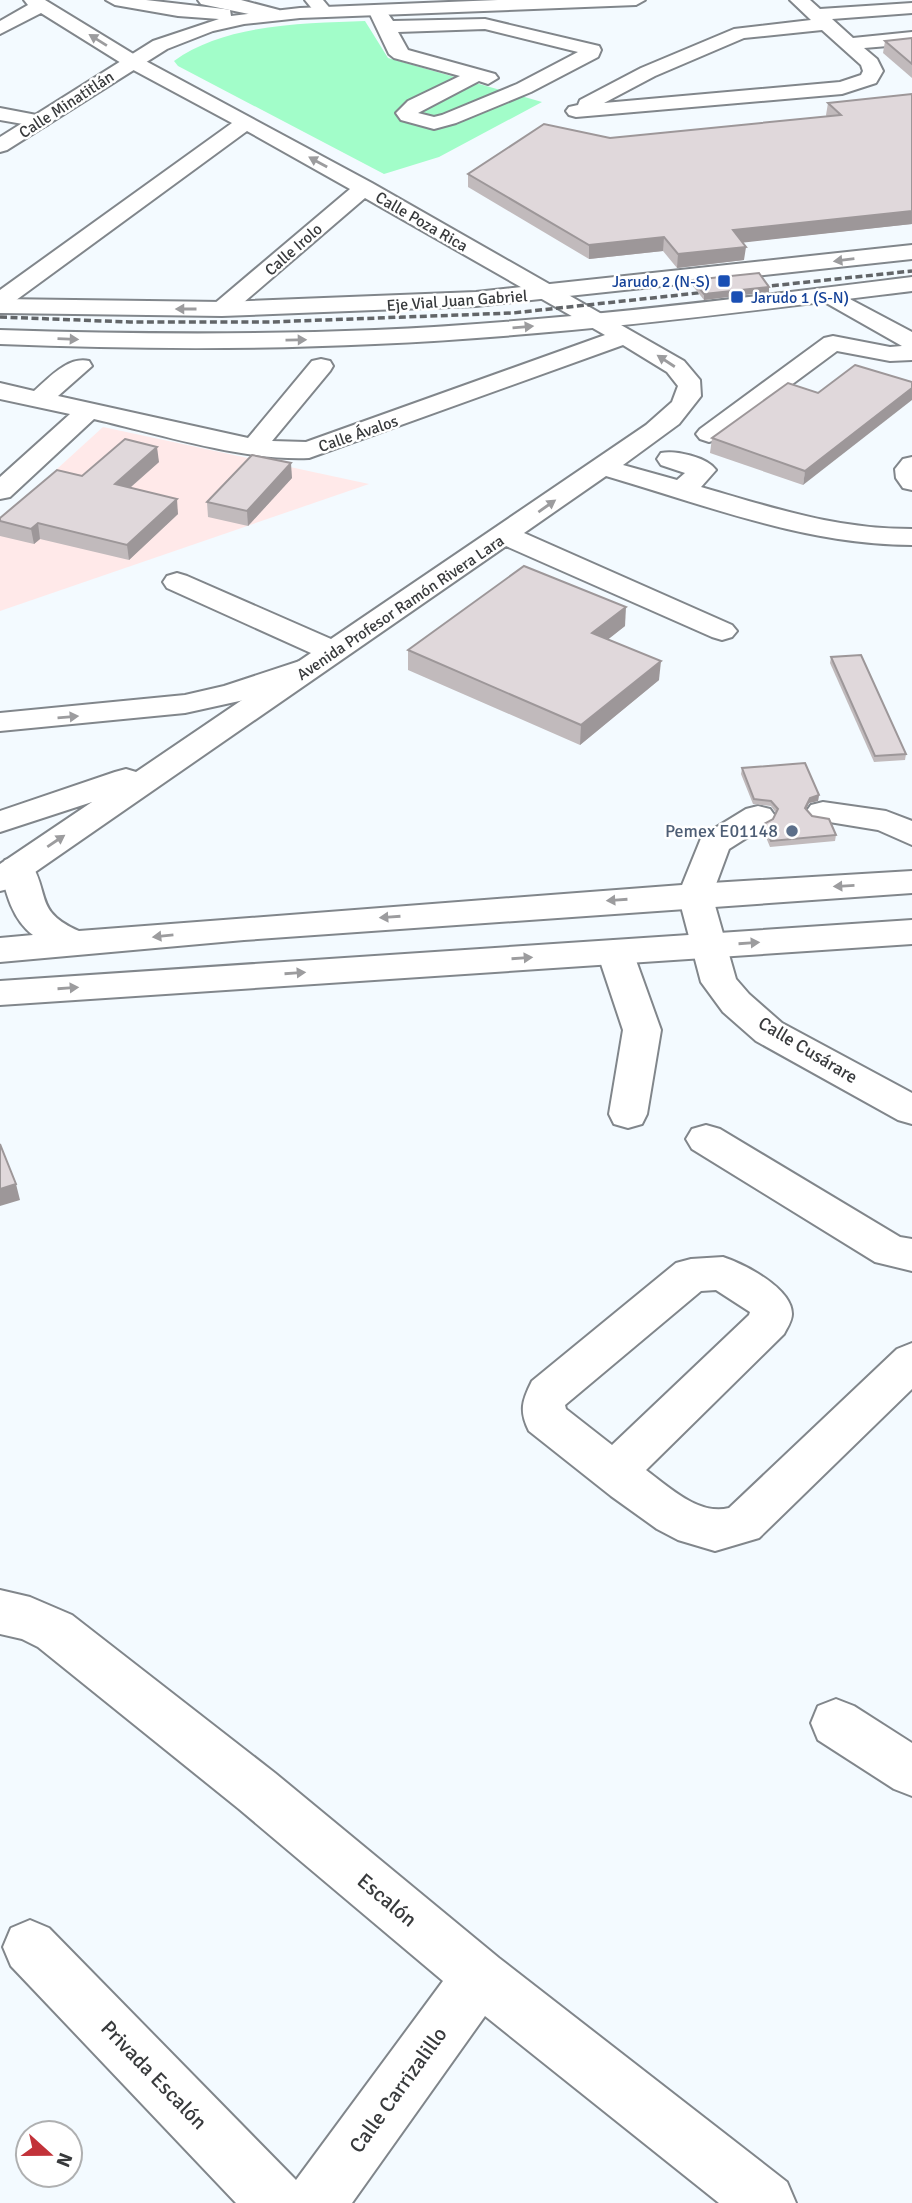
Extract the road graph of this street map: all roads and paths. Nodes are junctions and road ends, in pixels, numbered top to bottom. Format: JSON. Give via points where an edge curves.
{"nodes":[{"id":1,"x":107,"y":0,"type":"edge"},
{"id":2,"x":115,"y":0,"type":"edge"},
{"id":3,"x":207,"y":0,"type":"edge"},
{"id":4,"x":636,"y":0,"type":"edge"},
{"id":5,"x":799,"y":0,"type":"edge"},
{"id":6,"x":37,"y":2,"type":"edge"},
{"id":7,"x":469,"y":4,"type":"edge"},
{"id":8,"x":319,"y":6,"type":"edge"},
{"id":9,"x":912,"y":8,"type":"edge"},
{"id":10,"x":300,"y":13,"type":"junction"},
{"id":11,"x":273,"y":15,"type":"junction"},
{"id":12,"x":382,"y":19,"type":"junction"},
{"id":13,"x":822,"y":20,"type":"junction"},
{"id":14,"x":0,"y":29,"type":"edge"},
{"id":15,"x":478,"y":37,"type":"dead end"},
{"id":16,"x":912,"y":38,"type":"edge"},
{"id":17,"x":850,"y":44,"type":"junction"},
{"id":18,"x":133,"y":62,"type":"junction"},
{"id":19,"x":572,"y":63,"type":"junction"},
{"id":20,"x":477,"y":75,"type":"junction"},
{"id":21,"x":633,"y":79,"type":"junction"},
{"id":22,"x":524,"y":88,"type":"junction"},
{"id":23,"x":652,"y":96,"type":"dead end"},
{"id":24,"x":0,"y":114,"type":"edge"},
{"id":25,"x":40,"y":121,"type":"junction"},
{"id":26,"x":246,"y":122,"type":"junction"},
{"id":27,"x":0,"y":146,"type":"edge"},
{"id":28,"x":364,"y":188,"type":"junction"},
{"id":29,"x":912,"y":252,"type":"edge"},
{"id":30,"x":912,"y":284,"type":"edge"},
{"id":31,"x":547,"y":293,"type":"junction"},
{"id":32,"x":829,"y":295,"type":"junction"},
{"id":33,"x":2,"y":298,"type":"edge"},
{"id":34,"x":222,"y":309,"type":"junction"},
{"id":35,"x":598,"y":320,"type":"junction"},
{"id":36,"x":624,"y":336,"type":"junction"},
{"id":37,"x":0,"y":337,"type":"edge"},
{"id":38,"x":912,"y":342,"type":"edge"},
{"id":39,"x":912,"y":353,"type":"edge"},
{"id":40,"x":80,"y":366,"type":"dead end"},
{"id":41,"x":321,"y":366,"type":"dead end"},
{"id":42,"x":0,"y":391,"type":"edge"},
{"id":43,"x":38,"y":400,"type":"junction"},
{"id":44,"x":88,"y":411,"type":"junction"},
{"id":45,"x":709,"y":434,"type":"dead end"},
{"id":46,"x":254,"y":447,"type":"junction"},
{"id":47,"x":670,"y":458,"type":"dead end"},
{"id":48,"x":912,"y":465,"type":"edge"},
{"id":49,"x":602,"y":467,"type":"junction"},
{"id":50,"x":703,"y":470,"type":"junction"},
{"id":51,"x":912,"y":482,"type":"edge"},
{"id":52,"x":0,"y":491,"type":"edge"},
{"id":53,"x":681,"y":491,"type":"junction"},
{"id":54,"x":775,"y":492,"type":"dead end"},
{"id":55,"x":912,"y":509,"type":"edge"},
{"id":56,"x":505,"y":535,"type":"junction"},
{"id":57,"x":873,"y":537,"type":"junction"},
{"id":58,"x":912,"y":537,"type":"edge"},
{"id":59,"x":177,"y":582,"type":"dead end"},
{"id":60,"x":722,"y":631,"type":"dead end"},
{"id":61,"x":323,"y":659,"type":"junction"},
{"id":62,"x":0,"y":723,"type":"edge"},
{"id":63,"x":168,"y":765,"type":"junction"},
{"id":64,"x":823,"y":812,"type":"dead end"},
{"id":65,"x":758,"y":816,"type":"dead end"},
{"id":66,"x":0,"y":822,"type":"edge"},
{"id":67,"x":912,"y":835,"type":"edge"},
{"id":68,"x":8,"y":874,"type":"edge"},
{"id":69,"x":912,"y":882,"type":"edge"},
{"id":70,"x":695,"y":895,"type":"junction"},
{"id":71,"x":912,"y":932,"type":"edge"},
{"id":72,"x":77,"y":944,"type":"junction"},
{"id":73,"x":710,"y":945,"type":"junction"},
{"id":74,"x":0,"y":950,"type":"edge"},
{"id":75,"x":615,"y":952,"type":"junction"},
{"id":76,"x":1,"y":997,"type":"edge"},
{"id":77,"x":912,"y":1110,"type":"edge"},
{"id":78,"x":628,"y":1114,"type":"dead end"},
{"id":79,"x":706,"y":1139,"type":"dead end"},
{"id":80,"x":912,"y":1255,"type":"edge"},
{"id":81,"x":912,"y":1361,"type":"edge"},
{"id":82,"x":615,"y":1471,"type":"junction"},
{"id":83,"x":0,"y":1612,"type":"edge"},
{"id":84,"x":836,"y":1723,"type":"dead end"},
{"id":85,"x":912,"y":1772,"type":"edge"},
{"id":86,"x":30,"y":1947,"type":"dead end"},
{"id":87,"x":480,"y":1977,"type":"junction"},
{"id":88,"x":277,"y":2203,"type":"edge"},
{"id":89,"x":316,"y":2203,"type":"edge"},
{"id":90,"x":766,"y":2203,"type":"edge"}],
"edges":[{"from":1,"to":18,"type":"street","via":[[139,19],[152,36]]},
{"from":2,"to":11,"type":"street","via":[[202,13]]},
{"from":3,"to":11,"type":"street"},
{"from":4,"to":7,"type":"street"},
{"from":5,"to":13,"type":"street"},
{"from":6,"to":14,"type":"street"},
{"from":18,"to":6,"type":"street","name":"Calle Poza Rica","one_way":true},
{"from":7,"to":12,"type":"street"},
{"from":8,"to":10,"type":"street"},
{"from":8,"to":12,"type":"street"},
{"from":9,"to":13,"type":"street"},
{"from":10,"to":11,"type":"street"},
{"from":10,"to":18,"type":"street","name":"Calle Minatitlán","via":[[197,30]]},
{"from":12,"to":19,"type":"street","via":[[485,24],[592,50]]},
{"from":12,"to":20,"type":"street","via":[[401,54]]},
{"from":13,"to":17,"type":"street"},
{"from":13,"to":21,"type":"street","via":[[740,33]]},
{"from":15,"to":19,"type":"street"},
{"from":16,"to":17,"type":"street"},
{"from":17,"to":21,"type":"street","via":[[873,71],[857,85],[569,116],[600,94]]},
{"from":18,"to":25,"type":"street","name":"Calle Minatitlán"},
{"from":18,"to":26,"type":"street","name":"Calle Poza Rica"},
{"from":19,"to":22,"type":"street"},
{"from":20,"to":22,"type":"street"},
{"from":20,"to":22,"type":"street","via":[[406,113],[424,122],[441,122]]},
{"from":21,"to":23,"type":"street"},
{"from":24,"to":25,"type":"street"},
{"from":25,"to":27,"type":"street","name":"Calle Minatitlán"},
{"from":28,"to":26,"type":"street","name":"Calle Poza Rica","one_way":true},
{"from":26,"to":33,"type":"street"},
{"from":28,"to":31,"type":"street","name":"Calle Poza Rica"},
{"from":28,"to":34,"type":"street","name":"Calle Irolo"},
{"from":29,"to":31,"type":"street","name":"Eje Vial Juan Gabriel","one_way":true},
{"from":30,"to":32,"type":"street","name":"Eje Vial Juan Gabriel"},
{"from":31,"to":34,"type":"street","name":"Eje Vial Juan Gabriel"},
{"from":31,"to":35,"type":"street","name":"Calle Poza Rica"},
{"from":32,"to":35,"type":"street","name":"Eje Vial Juan Gabriel"},
{"from":32,"to":38,"type":"street"},
{"from":34,"to":33,"type":"street","name":"Eje Vial Juan Gabriel","one_way":true},
{"from":35,"to":36,"type":"street","name":"Avenida Profesor Ramón Rivera Lara"},
{"from":37,"to":35,"type":"street","name":"Eje Vial Juan Gabriel","one_way":true,"via":[[303,340]]},
{"from":36,"to":46,"type":"street","name":"Calle Ávalos","via":[[325,446]]},
{"from":49,"to":36,"type":"street","name":"Avenida Profesor Ramón Rivera Lara","one_way":true,"via":[[678,413],[691,396],[688,380],[677,368]]},
{"from":39,"to":45,"type":"street","via":[[890,354],[833,343]]},
{"from":40,"to":43,"type":"street"},
{"from":41,"to":46,"type":"street"},
{"from":42,"to":43,"type":"street","name":"Calle Ávalos"},
{"from":43,"to":44,"type":"street","name":"Calle Ávalos"},
{"from":44,"to":46,"type":"street","name":"Calle Ávalos"},
{"from":44,"to":52,"type":"street"},
{"from":47,"to":50,"type":"street"},
{"from":48,"to":51,"type":"street","via":[[908,469]]},
{"from":49,"to":53,"type":"street"},
{"from":56,"to":49,"type":"street","name":"Avenida Profesor Ramón Rivera Lara","one_way":true},
{"from":50,"to":53,"type":"street"},
{"from":50,"to":54,"type":"street"},
{"from":53,"to":57,"type":"street","via":[[818,529]]},
{"from":55,"to":57,"type":"street"},
{"from":56,"to":60,"type":"street"},
{"from":56,"to":61,"type":"street","name":"Avenida Profesor Ramón Rivera Lara"},
{"from":57,"to":58,"type":"street"},
{"from":59,"to":61,"type":"street"},
{"from":62,"to":61,"type":"street","one_way":true,"via":[[184,704],[233,693]]},
{"from":61,"to":63,"type":"street","name":"Avenida Profesor Ramón Rivera Lara"},
{"from":63,"to":66,"type":"street"},
{"from":68,"to":63,"type":"street","name":"Avenida Profesor Ramón Rivera Lara","one_way":true},
{"from":64,"to":67,"type":"street","via":[[886,821]]},
{"from":65,"to":70,"type":"street","via":[[714,843]]},
{"from":68,"to":72,"type":"street","via":[[37,921],[48,932]]},
{"from":69,"to":70,"type":"street","one_way":true},
{"from":70,"to":72,"type":"street","one_way":true},
{"from":70,"to":73,"type":"street","name":"Calle Cusárare"},
{"from":73,"to":71,"type":"street","one_way":true},
{"from":72,"to":74,"type":"street"},
{"from":73,"to":75,"type":"street"},
{"from":73,"to":77,"type":"street","name":"Calle Cusárare","via":[[719,982],[769,1032]]},
{"from":76,"to":75,"type":"street","one_way":true},
{"from":75,"to":78,"type":"street","via":[[642,1030]]},
{"from":79,"to":80,"type":"street","via":[[890,1251]]},
{"from":81,"to":82,"type":"street","via":[[743,1524],[712,1531],[677,1518]]},
{"from":82,"to":82,"type":"street","via":[[545,1418],[543,1405],[548,1394],[691,1275],[723,1273],[767,1302],[769,1322]]},
{"from":83,"to":87,"type":"street","name":"Escalón","via":[[55,1631]]},
{"from":84,"to":85,"type":"street"},
{"from":86,"to":88,"type":"street","name":"Privada Escalón"},
{"from":87,"to":89,"type":"street","name":"Calle Carrizalillo"},
{"from":87,"to":90,"type":"street","name":"Escalón"}]}
